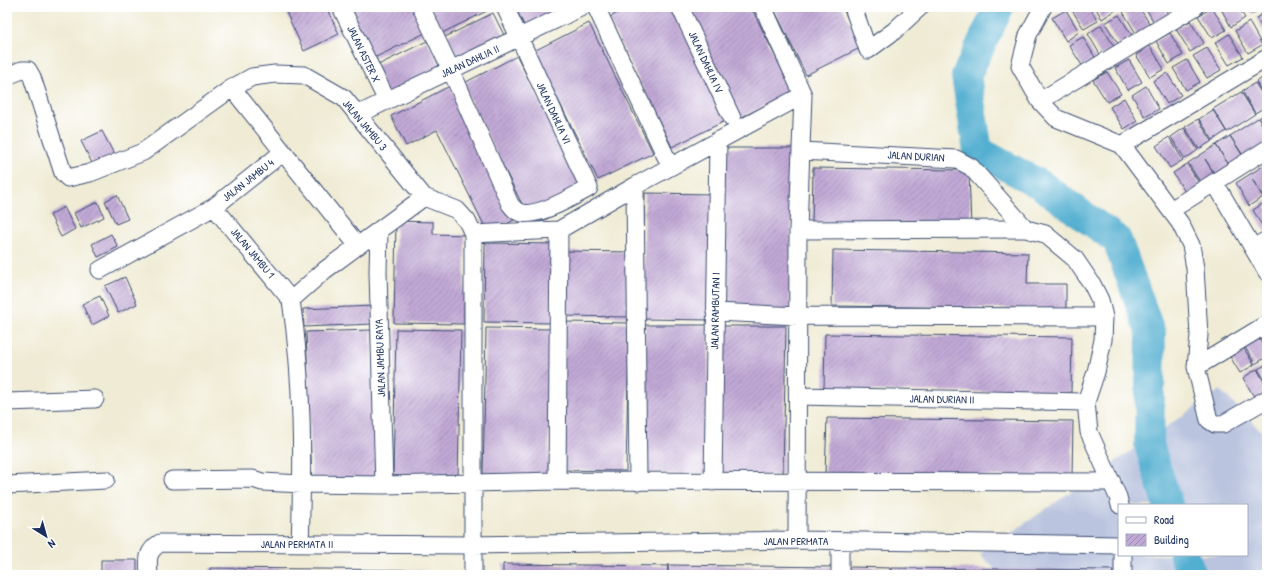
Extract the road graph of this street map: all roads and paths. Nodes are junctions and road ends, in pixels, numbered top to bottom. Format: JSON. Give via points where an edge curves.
{"nodes":[{"id":1,"x":341,"y":7,"type":"edge"},
{"id":2,"x":421,"y":7,"type":"edge"},
{"id":3,"x":505,"y":7,"type":"edge"},
{"id":4,"x":582,"y":7,"type":"edge"},
{"id":5,"x":596,"y":7,"type":"edge"},
{"id":6,"x":680,"y":7,"type":"edge"},
{"id":7,"x":763,"y":7,"type":"edge"},
{"id":8,"x":920,"y":7,"type":"edge"},
{"id":9,"x":1043,"y":7,"type":"edge"},
{"id":10,"x":1195,"y":7,"type":"edge"},
{"id":11,"x":858,"y":10,"type":"edge"},
{"id":12,"x":519,"y":38,"type":"junction"},
{"id":13,"x":1267,"y":58,"type":"edge"},
{"id":14,"x":451,"y":70,"type":"junction"},
{"id":15,"x":7,"y":76,"type":"edge"},
{"id":16,"x":232,"y":88,"type":"junction"},
{"id":17,"x":803,"y":95,"type":"junction"},
{"id":18,"x":387,"y":101,"type":"junction"},
{"id":19,"x":1040,"y":101,"type":"junction"},
{"id":20,"x":357,"y":115,"type":"junction"},
{"id":21,"x":732,"y":118,"type":"dead end"},
{"id":22,"x":718,"y":140,"type":"junction"},
{"id":23,"x":1122,"y":145,"type":"junction"},
{"id":24,"x":1267,"y":149,"type":"edge"},
{"id":25,"x":801,"y":151,"type":"junction"},
{"id":26,"x":282,"y":153,"type":"junction"},
{"id":27,"x":666,"y":157,"type":"dead end"},
{"id":28,"x":1215,"y":183,"type":"junction"},
{"id":29,"x":635,"y":186,"type":"junction"},
{"id":30,"x":424,"y":197,"type":"junction"},
{"id":31,"x":214,"y":207,"type":"junction"},
{"id":32,"x":1171,"y":210,"type":"junction"},
{"id":33,"x":1026,"y":229,"type":"junction"},
{"id":34,"x":379,"y":230,"type":"junction"},
{"id":35,"x":559,"y":230,"type":"junction"},
{"id":36,"x":798,"y":230,"type":"junction"},
{"id":37,"x":472,"y":234,"type":"junction"},
{"id":38,"x":1260,"y":244,"type":"edge"},
{"id":39,"x":358,"y":246,"type":"junction"},
{"id":40,"x":100,"y":270,"type":"dead end"},
{"id":41,"x":1267,"y":272,"type":"edge"},
{"id":42,"x":291,"y":300,"type":"junction"},
{"id":43,"x":715,"y":312,"type":"junction"},
{"id":44,"x":798,"y":316,"type":"junction"},
{"id":45,"x":1104,"y":317,"type":"junction"},
{"id":46,"x":1267,"y":324,"type":"edge"},
{"id":47,"x":1196,"y":367,"type":"junction"},
{"id":48,"x":798,"y":396,"type":"junction"},
{"id":49,"x":95,"y":398,"type":"dead end"},
{"id":50,"x":1267,"y":399,"type":"edge"},
{"id":51,"x":7,"y":402,"type":"edge"},
{"id":52,"x":1086,"y":402,"type":"junction"},
{"id":53,"x":106,"y":480,"type":"dead end"},
{"id":54,"x":172,"y":480,"type":"dead end"},
{"id":55,"x":557,"y":481,"type":"junction"},
{"id":56,"x":638,"y":482,"type":"junction"},
{"id":57,"x":713,"y":482,"type":"junction"},
{"id":58,"x":797,"y":482,"type":"junction"},
{"id":59,"x":1112,"y":482,"type":"junction"},
{"id":60,"x":302,"y":484,"type":"junction"},
{"id":61,"x":473,"y":484,"type":"junction"},
{"id":62,"x":7,"y":485,"type":"edge"},
{"id":63,"x":384,"y":485,"type":"junction"},
{"id":64,"x":1120,"y":504,"type":"edge"},
{"id":65,"x":797,"y":540,"type":"junction"},
{"id":66,"x":840,"y":541,"type":"junction"},
{"id":67,"x":300,"y":544,"type":"junction"},
{"id":68,"x":473,"y":545,"type":"junction"},
{"id":69,"x":1118,"y":545,"type":"edge"},
{"id":70,"x":1123,"y":556,"type":"edge"},
{"id":71,"x":149,"y":575,"type":"edge"},
{"id":72,"x":473,"y":575,"type":"edge"},
{"id":73,"x":840,"y":575,"type":"edge"},
{"id":74,"x":1123,"y":575,"type":"edge"}],
"edges":[{"from":1,"to":18,"type":"street","name":"JALAN ASTER X"},
{"from":2,"to":14,"type":"street"},
{"from":3,"to":12,"type":"street","name":"JALAN DAHLIA VI"},
{"from":4,"to":12,"type":"street","name":"JALAN DAHLIA II"},
{"from":5,"to":27,"type":"street"},
{"from":6,"to":21,"type":"street","name":"JALAN DAHLIA IV"},
{"from":7,"to":17,"type":"street"},
{"from":8,"to":11,"type":"street","via":[[868,50]]},
{"from":9,"to":19,"type":"street","via":[[1028,35],[1020,66]]},
{"from":10,"to":19,"type":"street"},
{"from":12,"to":14,"type":"street","name":"JALAN DAHLIA II"},
{"from":12,"to":14,"type":"street","name":"JALAN DAHLIA VI","via":[[589,188],[562,202],[531,214],[515,210],[510,204]]},
{"from":13,"to":23,"type":"street"},
{"from":14,"to":18,"type":"street","name":"JALAN DAHLIA II"},
{"from":15,"to":16,"type":"street","name":"JALAN JAMBU 3","via":[[28,70],[63,173],[68,178],[142,152]]},
{"from":16,"to":20,"type":"street","name":"JALAN JAMBU 3","via":[[252,77],[304,74],[344,98]]},
{"from":16,"to":26,"type":"street"},
{"from":17,"to":22,"type":"street"},
{"from":17,"to":25,"type":"street"},
{"from":18,"to":20,"type":"street","name":"JALAN DAHLIA II"},
{"from":19,"to":23,"type":"street","via":[[1056,118]]},
{"from":20,"to":30,"type":"street","name":"JALAN JAMBU 3"},
{"from":22,"to":29,"type":"street"},
{"from":22,"to":43,"type":"street","name":"JALAN RAMBUTAN I"},
{"from":23,"to":32,"type":"street"},
{"from":24,"to":28,"type":"street"},
{"from":25,"to":33,"type":"street","name":"JALAN DURIAN","via":[[956,159],[970,167]]},
{"from":25,"to":36,"type":"street"},
{"from":26,"to":31,"type":"street","name":"JALAN JAMBU 4"},
{"from":26,"to":39,"type":"street"},
{"from":28,"to":32,"type":"street"},
{"from":28,"to":38,"type":"street"},
{"from":29,"to":35,"type":"street"},
{"from":29,"to":56,"type":"street"},
{"from":30,"to":34,"type":"street"},
{"from":30,"to":37,"type":"street","via":[[457,210],[467,221]]},
{"from":31,"to":40,"type":"street","name":"JALAN JAMBU 4"},
{"from":31,"to":42,"type":"street","name":"JALAN JAMBU 1"},
{"from":32,"to":47,"type":"street","via":[[1191,245],[1195,268],[1199,335]]},
{"from":33,"to":36,"type":"street"},
{"from":33,"to":45,"type":"street","via":[[1045,234],[1075,259],[1100,300]]},
{"from":34,"to":39,"type":"street"},
{"from":34,"to":63,"type":"street","name":"JALAN JAMBU RAYA"},
{"from":35,"to":37,"type":"street"},
{"from":35,"to":55,"type":"street"},
{"from":36,"to":44,"type":"street"},
{"from":37,"to":61,"type":"street"},
{"from":38,"to":41,"type":"street"},
{"from":39,"to":42,"type":"street"},
{"from":42,"to":60,"type":"street","via":[[296,336]]},
{"from":43,"to":44,"type":"street"},
{"from":43,"to":57,"type":"street","name":"JALAN RAMBUTAN I"},
{"from":44,"to":45,"type":"street"},
{"from":44,"to":48,"type":"street"},
{"from":45,"to":52,"type":"street","via":[[1103,340]]},
{"from":46,"to":47,"type":"street"},
{"from":47,"to":50,"type":"street","via":[[1208,416],[1215,424],[1223,424]]},
{"from":48,"to":52,"type":"street","name":"JALAN DURIAN II"},
{"from":48,"to":58,"type":"street"},
{"from":49,"to":51,"type":"street"},
{"from":52,"to":59,"type":"street","via":[[1090,432]]},
{"from":53,"to":62,"type":"street"},
{"from":54,"to":60,"type":"street","via":[[253,479],[262,482]]},
{"from":55,"to":56,"type":"street"},
{"from":55,"to":61,"type":"street"},
{"from":56,"to":57,"type":"street"},
{"from":57,"to":58,"type":"street"},
{"from":58,"to":59,"type":"street"},
{"from":58,"to":65,"type":"street"},
{"from":59,"to":64,"type":"street"},
{"from":60,"to":63,"type":"street"},
{"from":60,"to":67,"type":"street"},
{"from":61,"to":63,"type":"street"},
{"from":61,"to":68,"type":"street"},
{"from":65,"to":66,"type":"street","name":"JALAN PERMATA"},
{"from":65,"to":68,"type":"street","name":"JALAN PERMATA"},
{"from":66,"to":69,"type":"street","name":"JALAN PERMATA"},
{"from":66,"to":73,"type":"street"},
{"from":67,"to":68,"type":"street","name":"JALAN PERMATA II"},
{"from":67,"to":71,"type":"street","name":"JALAN PERMATA II","via":[[160,542],[152,548],[148,556]]},
{"from":68,"to":72,"type":"street"},
{"from":70,"to":74,"type":"street"}]}
